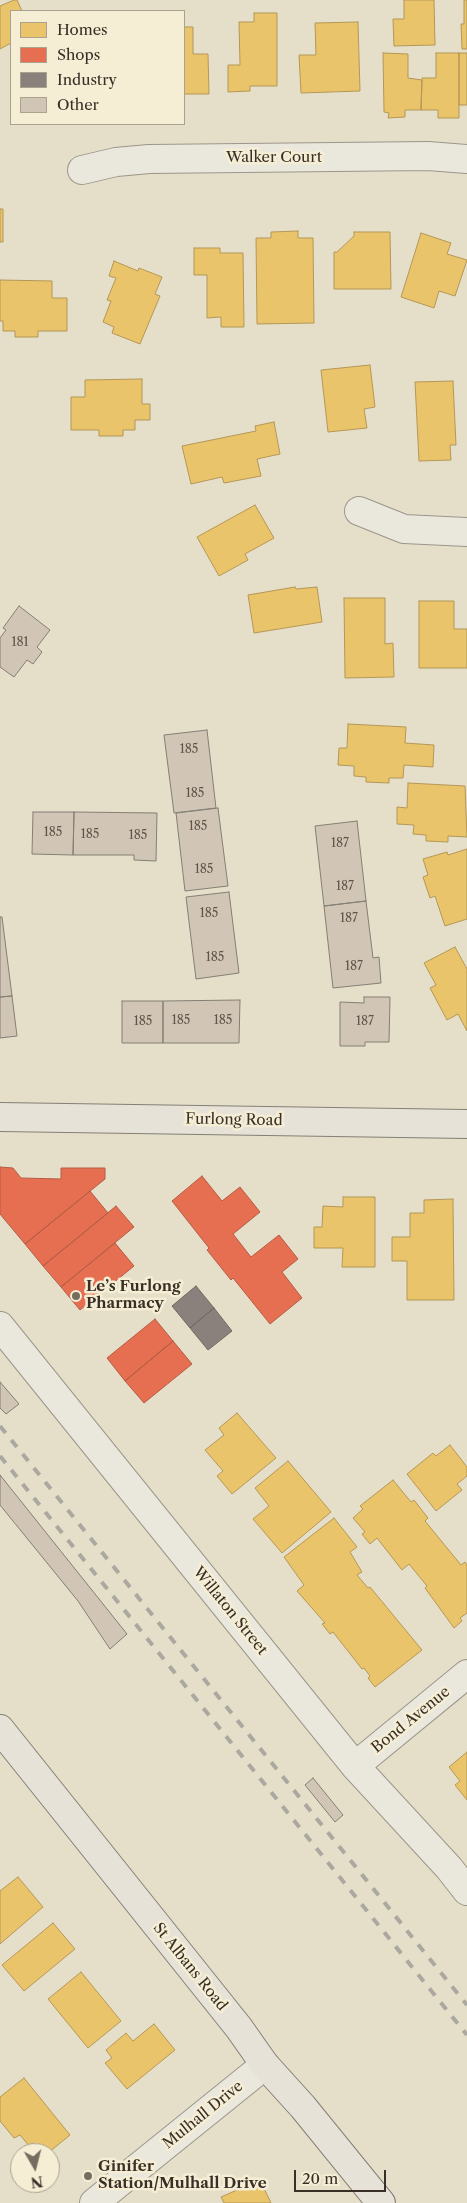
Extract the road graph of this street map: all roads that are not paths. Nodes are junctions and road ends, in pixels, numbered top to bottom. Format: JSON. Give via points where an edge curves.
{"nodes":[{"id":1,"x":467,"y":159,"type":"edge"},
{"id":2,"x":82,"y":170,"type":"dead end"},
{"id":3,"x":359,"y":511,"type":"dead end"},
{"id":4,"x":467,"y":532,"type":"edge"},
{"id":5,"x":0,"y":1117,"type":"edge"},
{"id":6,"x":467,"y":1124,"type":"edge"},
{"id":7,"x":0,"y":1326,"type":"edge"},
{"id":8,"x":467,"y":1674,"type":"edge"},
{"id":9,"x":0,"y":1729,"type":"edge"},
{"id":10,"x":355,"y":1766,"type":"junction"},
{"id":11,"x":467,"y":1891,"type":"edge"},
{"id":12,"x":265,"y":2065,"type":"junction"},
{"id":13,"x":94,"y":2203,"type":"edge"},
{"id":14,"x":381,"y":2203,"type":"edge"}],
"edges":[{"from":1,"to":2,"type":"street","name":"Walker Court","via":[[428,156],[149,159]]},
{"from":3,"to":4,"type":"street","via":[[404,529]]},
{"from":5,"to":6,"type":"main road","name":"Furlong Road"},
{"from":7,"to":10,"type":"street","name":"Willaton Street"},
{"from":8,"to":10,"type":"street","name":"Bond Avenue"},
{"from":9,"to":12,"type":"main road","name":"St Albans Road"},
{"from":10,"to":11,"type":"street","name":"Willaton Street"},
{"from":12,"to":13,"type":"street","name":"Mulhall Drive"},
{"from":12,"to":14,"type":"main road","name":"St Albans Road"}]}
